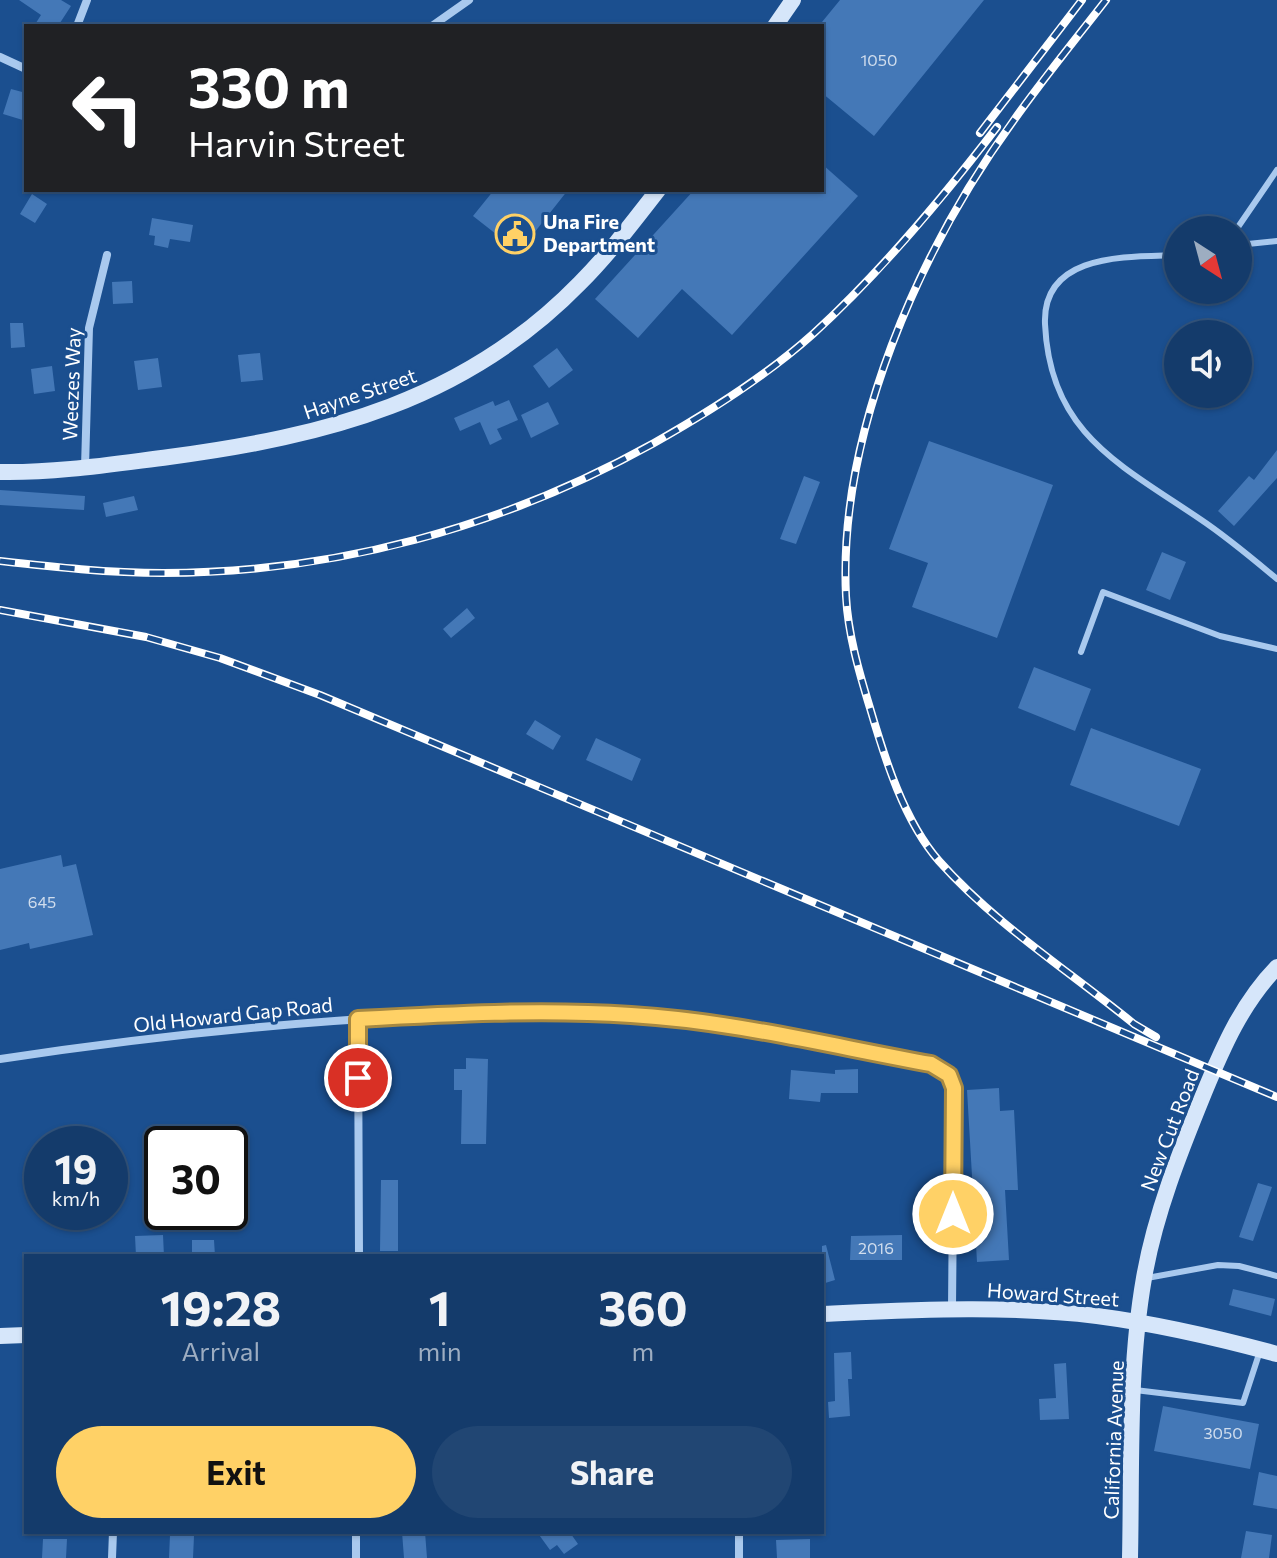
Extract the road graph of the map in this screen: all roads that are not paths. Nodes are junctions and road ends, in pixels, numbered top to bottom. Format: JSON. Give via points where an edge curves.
{"nodes":[{"id":1,"x":87,"y":0,"type":"edge"},
{"id":2,"x":469,"y":0,"type":"edge"},
{"id":3,"x":793,"y":0,"type":"edge"},
{"id":4,"x":78,"y":24,"type":"edge"},
{"id":5,"x":435,"y":24,"type":"edge"},
{"id":6,"x":776,"y":24,"type":"edge"},
{"id":7,"x":0,"y":57,"type":"edge"},
{"id":8,"x":24,"y":68,"type":"edge"},
{"id":9,"x":1277,"y":170,"type":"edge"},
{"id":10,"x":656,"y":192,"type":"edge"},
{"id":11,"x":1246,"y":216,"type":"edge"},
{"id":12,"x":1277,"y":241,"type":"edge"},
{"id":13,"x":1252,"y":244,"type":"edge"},
{"id":14,"x":107,"y":255,"type":"dead end"},
{"id":15,"x":1164,"y":256,"type":"edge"},
{"id":16,"x":85,"y":468,"type":"junction"},
{"id":17,"x":0,"y":472,"type":"edge"},
{"id":18,"x":1277,"y":579,"type":"edge"},
{"id":19,"x":1277,"y":649,"type":"edge"},
{"id":20,"x":1081,"y":652,"type":"dead end"},
{"id":21,"x":1277,"y":967,"type":"edge"},
{"id":22,"x":358,"y":1019,"type":"junction"},
{"id":23,"x":0,"y":1059,"type":"edge"},
{"id":24,"x":359,"y":1254,"type":"edge"},
{"id":25,"x":1277,"y":1276,"type":"edge"},
{"id":26,"x":1144,"y":1279,"type":"junction"},
{"id":27,"x":952,"y":1308,"type":"junction"},
{"id":28,"x":824,"y":1314,"type":"edge"},
{"id":29,"x":1138,"y":1323,"type":"junction"},
{"id":30,"x":24,"y":1335,"type":"edge"},
{"id":31,"x":0,"y":1336,"type":"edge"},
{"id":32,"x":1269,"y":1352,"type":"edge"},
{"id":33,"x":1135,"y":1390,"type":"junction"},
{"id":34,"x":113,"y":1534,"type":"edge"},
{"id":35,"x":356,"y":1534,"type":"edge"},
{"id":36,"x":739,"y":1534,"type":"edge"},
{"id":37,"x":112,"y":1558,"type":"edge"},
{"id":38,"x":356,"y":1558,"type":"edge"},
{"id":39,"x":739,"y":1558,"type":"edge"},
{"id":40,"x":1130,"y":1558,"type":"edge"}],
"edges":[{"from":1,"to":4,"type":"street"},
{"from":2,"to":5,"type":"street"},
{"from":3,"to":6,"type":"street"},
{"from":7,"to":8,"type":"street"},
{"from":9,"to":11,"type":"lane"},
{"from":10,"to":16,"type":"street","name":"Hayne Street","via":[[616,245],[536,323],[425,393],[290,438]]},
{"from":12,"to":13,"type":"lane"},
{"from":14,"to":16,"type":"street","name":"Weezes Way","via":[[89,328]]},
{"from":15,"to":18,"type":"lane","via":[[1109,258],[1077,267],[1052,292],[1045,314],[1046,342],[1061,398],[1092,441],[1126,470],[1222,534]]},
{"from":16,"to":17,"type":"street","name":"Hayne Street"},
{"from":19,"to":20,"type":"lane","via":[[1220,636],[1103,592]]},
{"from":21,"to":26,"type":"street","name":"New Cut Road","via":[[1249,1001],[1220,1054],[1158,1216]]},
{"from":22,"to":23,"type":"street","name":"Old Howard Gap Road","via":[[169,1036]]},
{"from":22,"to":24,"type":"street"},
{"from":22,"to":27,"type":"street","name":"Old Howard Gap Road","via":[[542,1012],[633,1015],[760,1030],[938,1066],[954,1088]]},
{"from":25,"to":26,"type":"lane","via":[[1218,1265]]},
{"from":26,"to":29,"type":"street","name":"New Cut Road"},
{"from":27,"to":28,"type":"street","name":"Howard Street"},
{"from":27,"to":29,"type":"street","name":"Howard Street"},
{"from":29,"to":32,"type":"street","name":"Howard Street"},
{"from":29,"to":33,"type":"street","name":"California Avenue"},
{"from":30,"to":31,"type":"street"},
{"from":32,"to":33,"type":"lane","via":[[1243,1403]]},
{"from":33,"to":40,"type":"street","name":"California Avenue"},
{"from":34,"to":37,"type":"street"},
{"from":35,"to":38,"type":"street"},
{"from":36,"to":39,"type":"street"}]}
